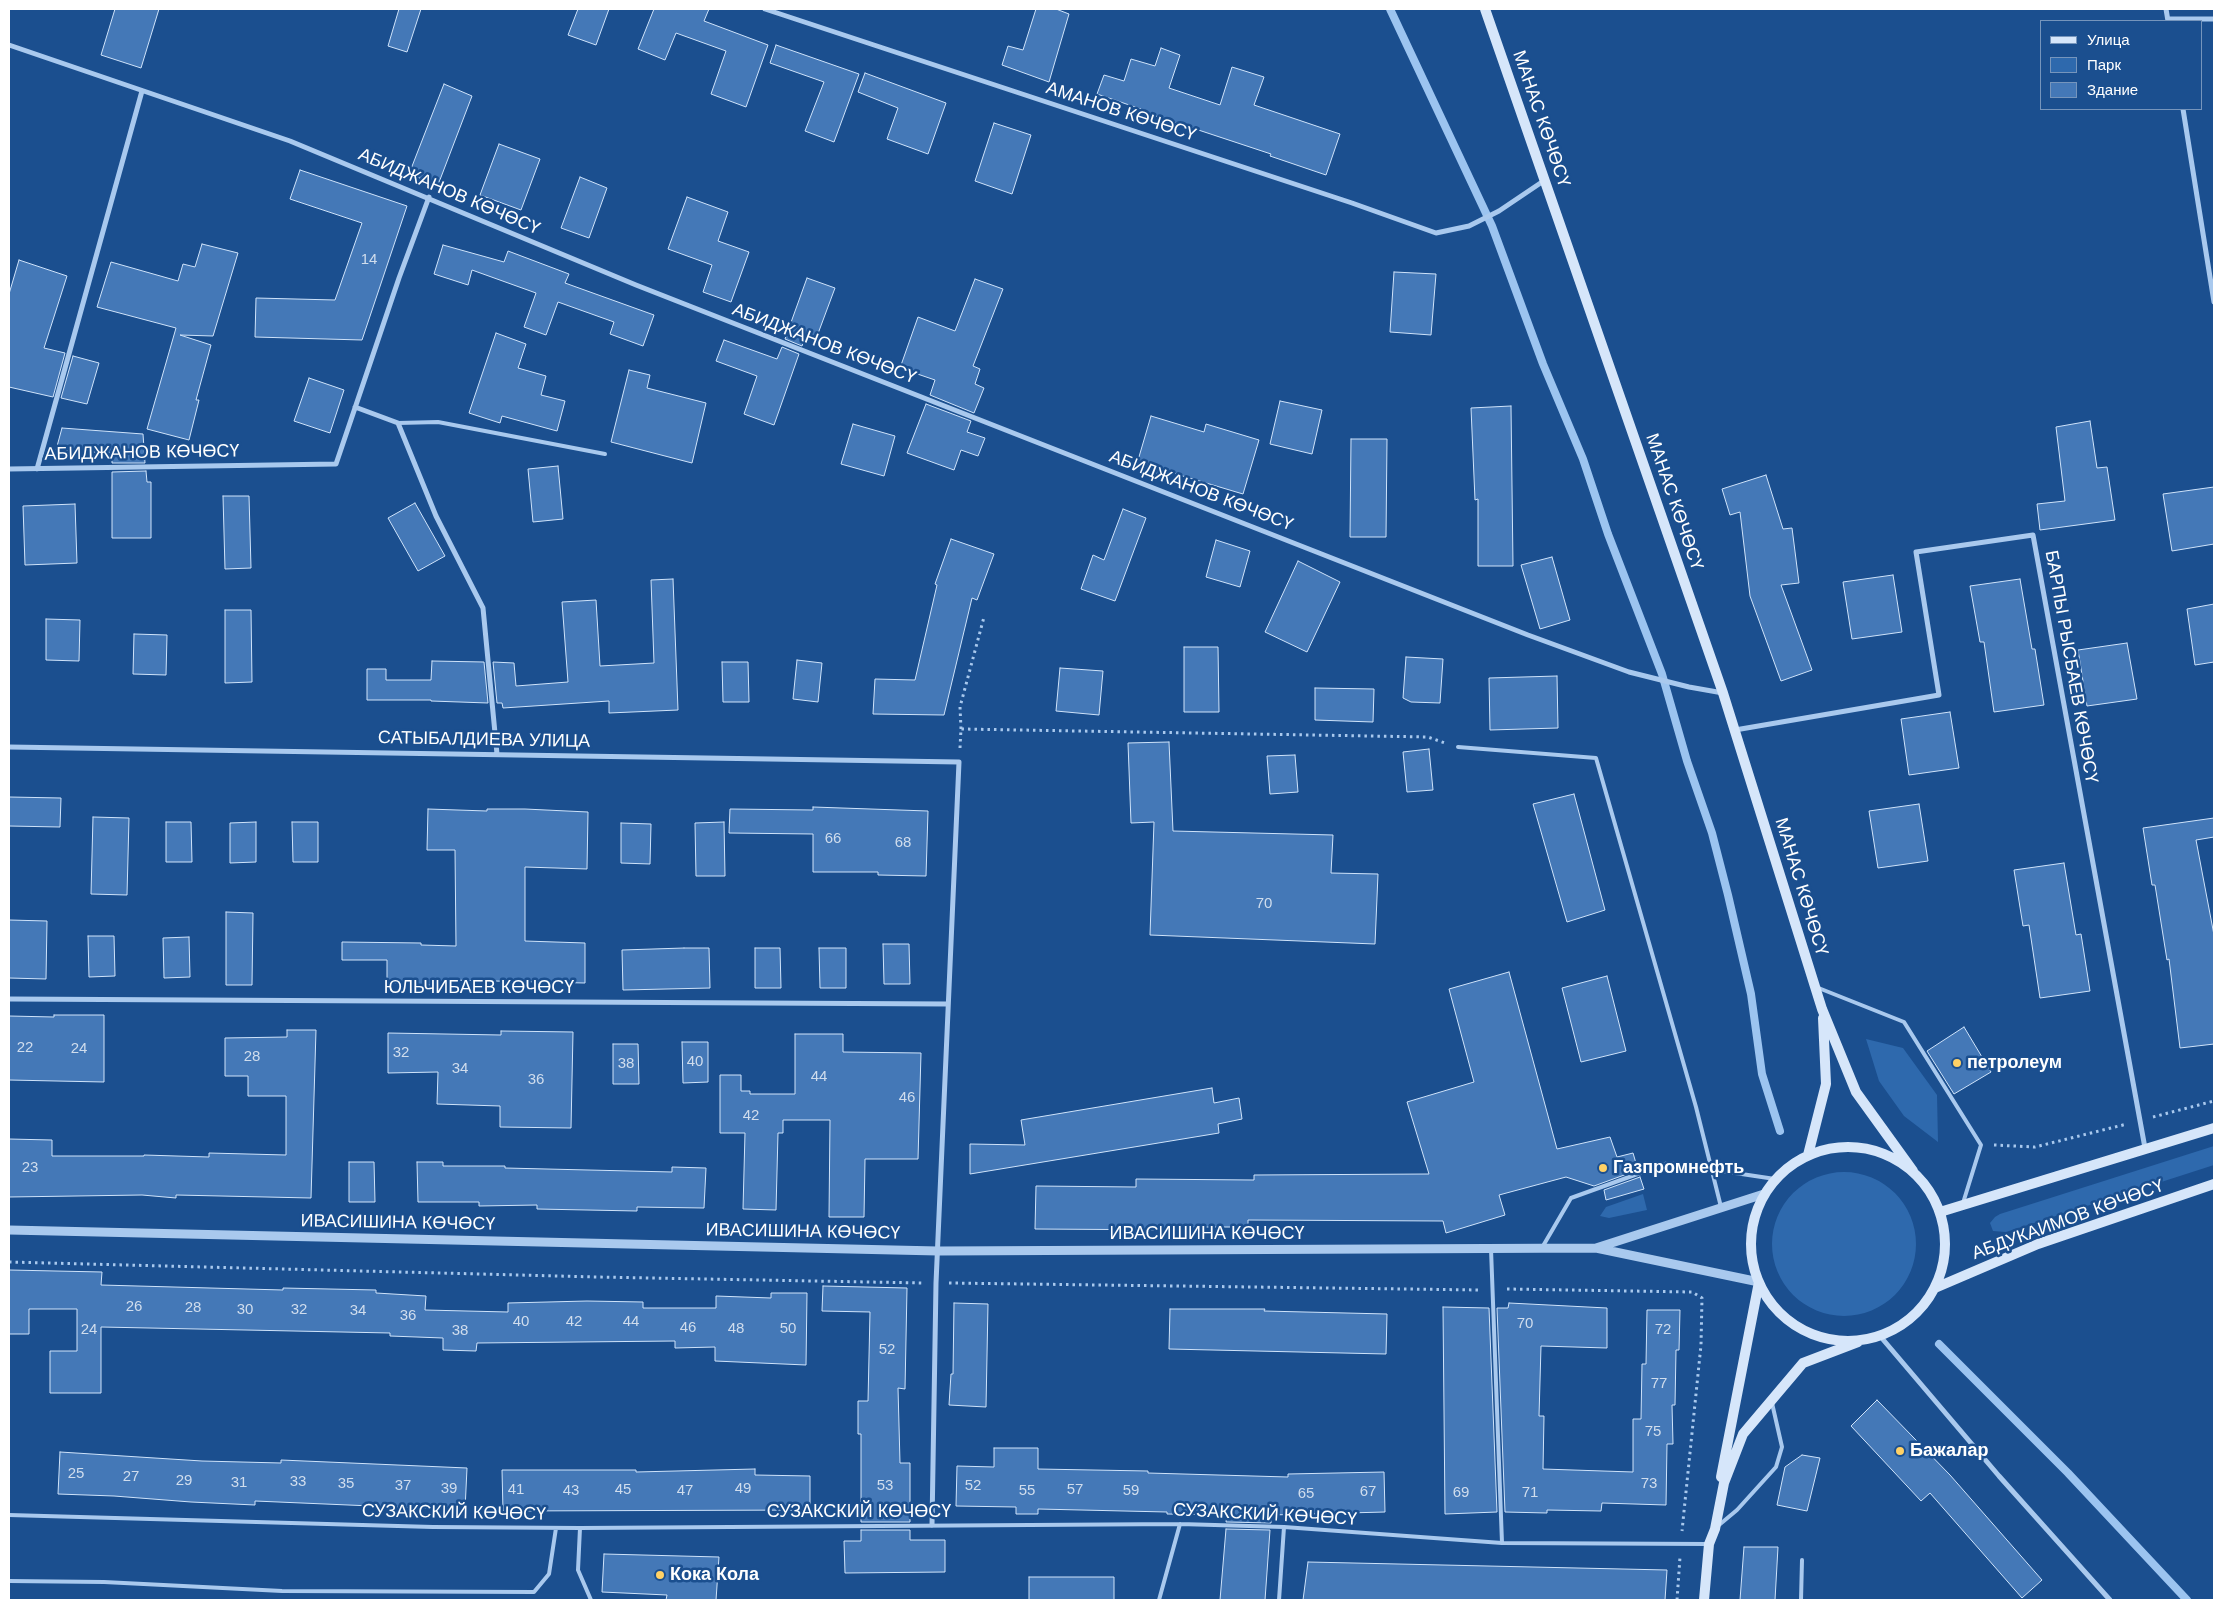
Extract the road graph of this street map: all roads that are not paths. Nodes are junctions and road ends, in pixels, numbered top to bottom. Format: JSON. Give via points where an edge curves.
{"nodes":[{"id":1,"x":766,"y":9,"type":"edge"},
{"id":2,"x":1485,"y":9,"type":"edge"},
{"id":3,"x":2166,"y":9,"type":"edge"},
{"id":4,"x":2214,"y":19,"type":"edge"},
{"id":5,"x":2168,"y":20,"type":"edge"},
{"id":6,"x":9,"y":45,"type":"edge"},
{"id":7,"x":142,"y":90,"type":"junction"},
{"id":8,"x":2183,"y":110,"type":"edge"},
{"id":9,"x":1545,"y":180,"type":"junction"},
{"id":10,"x":429,"y":197,"type":"junction"},
{"id":11,"x":2213,"y":282,"type":"edge"},
{"id":12,"x":2214,"y":302,"type":"edge"},
{"id":13,"x":355,"y":407,"type":"junction"},
{"id":14,"x":398,"y":423,"type":"junction"},
{"id":15,"x":605,"y":454,"type":"dead end"},
{"id":16,"x":9,"y":469,"type":"edge"},
{"id":17,"x":37,"y":469,"type":"junction"},
{"id":18,"x":1723,"y":693,"type":"junction"},
{"id":19,"x":1735,"y":730,"type":"junction"},
{"id":20,"x":9,"y":747,"type":"edge"},
{"id":21,"x":1458,"y":747,"type":"road end"},
{"id":22,"x":497,"y":754,"type":"junction"},
{"id":23,"x":1815,"y":986,"type":"junction"},
{"id":24,"x":9,"y":999,"type":"edge"},
{"id":25,"x":948,"y":1004,"type":"junction"},
{"id":26,"x":1822,"y":1009,"type":"junction"},
{"id":27,"x":2214,"y":1128,"type":"edge"},
{"id":28,"x":2145,"y":1148,"type":"junction"},
{"id":29,"x":1808,"y":1154,"type":"junction"},
{"id":30,"x":1711,"y":1170,"type":"junction"},
{"id":31,"x":1913,"y":1171,"type":"junction"},
{"id":32,"x":1775,"y":1179,"type":"junction"},
{"id":33,"x":2214,"y":1184,"type":"edge"},
{"id":34,"x":1764,"y":1194,"type":"junction"},
{"id":35,"x":1962,"y":1205,"type":"junction"},
{"id":36,"x":1721,"y":1207,"type":"junction"},
{"id":37,"x":1940,"y":1212,"type":"junction"},
{"id":38,"x":9,"y":1230,"type":"edge"},
{"id":39,"x":1596,"y":1248,"type":"junction"},
{"id":40,"x":1491,"y":1249,"type":"junction"},
{"id":41,"x":1541,"y":1249,"type":"junction"},
{"id":42,"x":938,"y":1251,"type":"junction"},
{"id":43,"x":1758,"y":1282,"type":"junction"},
{"id":44,"x":1935,"y":1288,"type":"junction"},
{"id":45,"x":1880,"y":1336,"type":"junction"},
{"id":46,"x":1863,"y":1340,"type":"junction"},
{"id":47,"x":1772,"y":1400,"type":"junction"},
{"id":48,"x":9,"y":1515,"type":"edge"},
{"id":49,"x":1180,"y":1524,"type":"junction"},
{"id":50,"x":932,"y":1525,"type":"junction"},
{"id":51,"x":1284,"y":1527,"type":"junction"},
{"id":52,"x":556,"y":1528,"type":"junction"},
{"id":53,"x":580,"y":1528,"type":"junction"},
{"id":54,"x":1713,"y":1530,"type":"junction"},
{"id":55,"x":1502,"y":1543,"type":"junction"},
{"id":56,"x":1709,"y":1544,"type":"junction"},
{"id":57,"x":1802,"y":1560,"type":"dead end"},
{"id":58,"x":9,"y":1581,"type":"edge"},
{"id":59,"x":590,"y":1600,"type":"edge"},
{"id":60,"x":1159,"y":1600,"type":"edge"},
{"id":61,"x":1279,"y":1600,"type":"edge"},
{"id":62,"x":1704,"y":1600,"type":"edge"},
{"id":63,"x":1800,"y":1600,"type":"edge"},
{"id":64,"x":2110,"y":1600,"type":"edge"}],
"edges":[{"from":1,"to":9,"type":"street","name":"АМАНОВ КӨЧӨСҮ","via":[[1436,233],[1469,226],[1499,211]]},
{"from":2,"to":9,"type":"main road","name":"МАНАС КӨЧӨСҮ"},
{"from":3,"to":5,"type":"street"},
{"from":4,"to":5,"type":"street"},
{"from":6,"to":7,"type":"street","name":"АБИДЖАНОВ КӨЧӨСҮ"},
{"from":7,"to":10,"type":"street","name":"АБИДЖАНОВ КӨЧӨСҮ","via":[[290,140]]},
{"from":7,"to":17,"type":"street"},
{"from":8,"to":11,"type":"street"},
{"from":9,"to":18,"type":"main road","name":"МАНАС КӨЧӨСҮ"},
{"from":10,"to":13,"type":"street"},
{"from":10,"to":18,"type":"street","name":"АБИДЖАНОВ КӨЧӨСҮ","via":[[636,285],[1528,635],[1628,672]]},
{"from":11,"to":12,"type":"street"},
{"from":13,"to":14,"type":"street"},
{"from":13,"to":17,"type":"street","name":"АБИДЖАНОВ КӨЧӨСҮ","via":[[336,464]]},
{"from":14,"to":15,"type":"lane","via":[[438,422]]},
{"from":14,"to":22,"type":"street","via":[[436,516],[483,608]]},
{"from":16,"to":17,"type":"street","name":"АБИДЖАНОВ КӨЧӨСҮ"},
{"from":18,"to":19,"type":"main road","name":"МАНАС КӨЧӨСҮ"},
{"from":19,"to":23,"type":"main road","name":"МАНАС КӨЧӨСҮ"},
{"from":19,"to":28,"type":"street","name":"БАРПЫ РЫСБАЕВ КӨЧӨСҮ","via":[[1939,695],[1916,552],[2033,536]]},
{"from":20,"to":22,"type":"street","name":"САТЫБАЛДИЕВА УЛИЦА"},
{"from":21,"to":30,"type":"lane","via":[[1596,758]]},
{"from":22,"to":25,"type":"street","name":"САТЫБАЛДИЕВА УЛИЦА","via":[[959,762]]},
{"from":23,"to":26,"type":"main road","name":"МАНАС КӨЧӨСҮ"},
{"from":23,"to":35,"type":"lane","via":[[1904,1022],[1981,1145]]},
{"from":24,"to":25,"type":"street","name":"ЮЛЬЧИБАЕВ КӨЧӨСҮ"},
{"from":25,"to":42,"type":"street"},
{"from":26,"to":29,"type":"main road","via":[[1826,1084]]},
{"from":26,"to":31,"type":"main road","via":[[1856,1092]]},
{"from":27,"to":28,"type":"main road"},
{"from":28,"to":35,"type":"main road"},
{"from":29,"to":31,"type":"main road","via":[[1844,1147],[1874,1150],[1895,1158]]},
{"from":29,"to":32,"type":"main road"},
{"from":30,"to":32,"type":"lane"},
{"from":30,"to":36,"type":"lane"},
{"from":30,"to":41,"type":"lane","via":[[1668,1163],[1571,1198]]},
{"from":31,"to":37,"type":"main road","via":[[1929,1190]]},
{"from":32,"to":34,"type":"main road"},
{"from":33,"to":44,"type":"main road","name":"АБДУКАИМОВ КӨЧӨСҮ","via":[[2038,1244]]},
{"from":34,"to":36,"type":"street"},
{"from":34,"to":43,"type":"main road","via":[[1753,1222],[1751,1252]]},
{"from":35,"to":37,"type":"main road"},
{"from":36,"to":39,"type":"street"},
{"from":37,"to":44,"type":"main road","via":[[1945,1251]]},
{"from":38,"to":42,"type":"street","name":"ИВАСИШИНА КӨЧӨСҮ"},
{"from":39,"to":41,"type":"street","name":"ИВАСИШИНА КӨЧӨСҮ"},
{"from":39,"to":43,"type":"street"},
{"from":40,"to":41,"type":"street","name":"ИВАСИШИНА КӨЧӨСҮ"},
{"from":40,"to":42,"type":"street","name":"ИВАСИШИНА КӨЧӨСҮ"},
{"from":40,"to":55,"type":"lane"},
{"from":42,"to":50,"type":"street"},
{"from":43,"to":46,"type":"main road","via":[[1776,1309],[1801,1329],[1831,1340]]},
{"from":43,"to":54,"type":"main road"},
{"from":44,"to":45,"type":"main road","via":[[1921,1309],[1902,1325]]},
{"from":45,"to":46,"type":"main road"},
{"from":45,"to":64,"type":"street"},
{"from":46,"to":47,"type":"main road","via":[[1803,1363]]},
{"from":47,"to":54,"type":"main road","via":[[1743,1434],[1724,1483]]},
{"from":47,"to":54,"type":"lane","via":[[1782,1447],[1776,1467],[1737,1510]]},
{"from":48,"to":52,"type":"lane","name":"СУЗАКСКИЙ КӨЧӨСҮ"},
{"from":49,"to":50,"type":"lane","name":"СУЗАКСКИЙ КӨЧӨСҮ"},
{"from":49,"to":51,"type":"lane","name":"СУЗАКСКИЙ КӨЧӨСҮ"},
{"from":49,"to":60,"type":"lane"},
{"from":50,"to":53,"type":"lane","name":"СУЗАКСКИЙ КӨЧӨСҮ"},
{"from":51,"to":55,"type":"lane","name":"СУЗАКСКИЙ КӨЧӨСҮ"},
{"from":51,"to":61,"type":"lane"},
{"from":52,"to":53,"type":"lane","name":"СУЗАКСКИЙ КӨЧӨСҮ"},
{"from":52,"to":58,"type":"lane","via":[[550,1574],[534,1592],[282,1591]]},
{"from":53,"to":59,"type":"lane","via":[[578,1570]]},
{"from":54,"to":56,"type":"main road"},
{"from":55,"to":56,"type":"lane","name":"СУЗАКСКИЙ КӨЧӨСҮ"},
{"from":56,"to":62,"type":"main road"},
{"from":57,"to":63,"type":"lane"}]}
